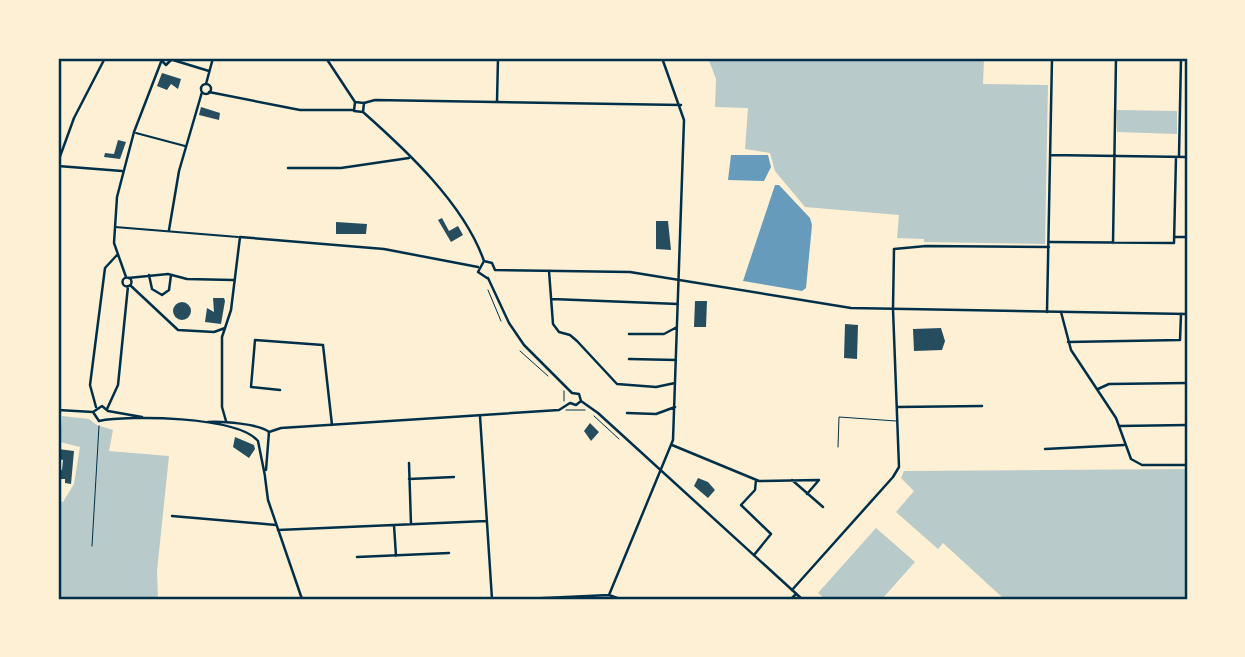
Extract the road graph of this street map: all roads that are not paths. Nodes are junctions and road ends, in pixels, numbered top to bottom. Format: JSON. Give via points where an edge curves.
{"nodes":[{"id":1,"x":105,"y":58,"type":"edge"},
{"id":2,"x":213,"y":58,"type":"edge"},
{"id":3,"x":327,"y":58,"type":"edge"},
{"id":4,"x":498,"y":58,"type":"edge"},
{"id":5,"x":662,"y":58,"type":"edge"},
{"id":6,"x":1052,"y":58,"type":"edge"},
{"id":7,"x":1116,"y":58,"type":"edge"},
{"id":8,"x":1181,"y":58,"type":"edge"},
{"id":9,"x":159,"y":59,"type":"edge"},
{"id":10,"x":173,"y":59,"type":"edge"},
{"id":11,"x":209,"y":71,"type":"junction"},
{"id":12,"x":206,"y":84,"type":"junction"},
{"id":13,"x":202,"y":92,"type":"junction"},
{"id":14,"x":209,"y":92,"type":"junction"},
{"id":15,"x":355,"y":102,"type":"junction"},
{"id":16,"x":497,"y":102,"type":"junction"},
{"id":17,"x":364,"y":103,"type":"junction"},
{"id":18,"x":681,"y":105,"type":"junction"},
{"id":19,"x":353,"y":110,"type":"junction"},
{"id":20,"x":363,"y":112,"type":"junction"},
{"id":21,"x":134,"y":132,"type":"junction"},
{"id":22,"x":186,"y":146,"type":"junction"},
{"id":23,"x":1050,"y":155,"type":"junction"},
{"id":24,"x":1115,"y":156,"type":"junction"},
{"id":25,"x":1177,"y":157,"type":"junction"},
{"id":26,"x":1187,"y":157,"type":"edge"},
{"id":27,"x":409,"y":158,"type":"junction"},
{"id":28,"x":58,"y":164,"type":"edge"},
{"id":29,"x":288,"y":168,"type":"dead end"},
{"id":30,"x":122,"y":171,"type":"junction"},
{"id":31,"x":114,"y":227,"type":"junction"},
{"id":32,"x":169,"y":230,"type":"junction"},
{"id":33,"x":240,"y":237,"type":"junction"},
{"id":34,"x":1174,"y":237,"type":"junction"},
{"id":35,"x":1187,"y":237,"type":"edge"},
{"id":36,"x":1049,"y":242,"type":"junction"},
{"id":37,"x":1113,"y":243,"type":"junction"},
{"id":38,"x":1049,"y":247,"type":"junction"},
{"id":39,"x":117,"y":255,"type":"junction"},
{"id":40,"x":484,"y":261,"type":"junction"},
{"id":41,"x":478,"y":267,"type":"junction"},
{"id":42,"x":495,"y":270,"type":"junction"},
{"id":43,"x":549,"y":271,"type":"junction"},
{"id":44,"x":149,"y":275,"type":"junction"},
{"id":45,"x":171,"y":275,"type":"junction"},
{"id":46,"x":127,"y":278,"type":"junction"},
{"id":47,"x":488,"y":278,"type":"junction"},
{"id":48,"x":233,"y":280,"type":"junction"},
{"id":49,"x":679,"y":280,"type":"junction"},
{"id":50,"x":129,"y":286,"type":"junction"},
{"id":51,"x":552,"y":299,"type":"junction"},
{"id":52,"x":678,"y":304,"type":"junction"},
{"id":53,"x":893,"y":309,"type":"junction"},
{"id":54,"x":1047,"y":312,"type":"junction"},
{"id":55,"x":1061,"y":312,"type":"junction"},
{"id":56,"x":1181,"y":314,"type":"junction"},
{"id":57,"x":1187,"y":314,"type":"edge"},
{"id":58,"x":677,"y":327,"type":"junction"},
{"id":59,"x":225,"y":328,"type":"junction"},
{"id":60,"x":629,"y":334,"type":"dead end"},
{"id":61,"x":1068,"y":342,"type":"junction"},
{"id":62,"x":629,"y":359,"type":"dead end"},
{"id":63,"x":676,"y":360,"type":"junction"},
{"id":64,"x":675,"y":383,"type":"junction"},
{"id":65,"x":1187,"y":383,"type":"edge"},
{"id":66,"x":1098,"y":389,"type":"junction"},
{"id":67,"x":280,"y":390,"type":"dead end"},
{"id":68,"x":572,"y":393,"type":"junction"},
{"id":69,"x":581,"y":401,"type":"junction"},
{"id":70,"x":570,"y":404,"type":"junction"},
{"id":71,"x":982,"y":406,"type":"dead end"},
{"id":72,"x":96,"y":407,"type":"junction"},
{"id":73,"x":675,"y":407,"type":"junction"},
{"id":74,"x":898,"y":407,"type":"junction"},
{"id":75,"x":58,"y":410,"type":"edge"},
{"id":76,"x":107,"y":410,"type":"junction"},
{"id":77,"x":93,"y":412,"type":"junction"},
{"id":78,"x":627,"y":413,"type":"dead end"},
{"id":79,"x":480,"y":416,"type":"junction"},
{"id":80,"x":107,"y":418,"type":"junction"},
{"id":81,"x":144,"y":418,"type":"junction"},
{"id":82,"x":226,"y":421,"type":"junction"},
{"id":83,"x":898,"y":421,"type":"junction"},
{"id":84,"x":204,"y":423,"type":"junction"},
{"id":85,"x":332,"y":425,"type":"junction"},
{"id":86,"x":1187,"y":425,"type":"edge"},
{"id":87,"x":1119,"y":426,"type":"junction"},
{"id":88,"x":257,"y":429,"type":"junction"},
{"id":89,"x":268,"y":432,"type":"junction"},
{"id":90,"x":254,"y":437,"type":"junction"},
{"id":91,"x":268,"y":439,"type":"junction"},
{"id":92,"x":258,"y":441,"type":"junction"},
{"id":93,"x":672,"y":444,"type":"junction"},
{"id":94,"x":1124,"y":445,"type":"junction"},
{"id":95,"x":838,"y":447,"type":"dead end"},
{"id":96,"x":1045,"y":449,"type":"dead end"},
{"id":97,"x":409,"y":463,"type":"dead end"},
{"id":98,"x":1187,"y":465,"type":"edge"},
{"id":99,"x":662,"y":471,"type":"junction"},
{"id":100,"x":265,"y":476,"type":"junction"},
{"id":101,"x":454,"y":477,"type":"dead end"},
{"id":102,"x":410,"y":479,"type":"junction"},
{"id":103,"x":756,"y":480,"type":"junction"},
{"id":104,"x":792,"y":480,"type":"junction"},
{"id":105,"x":807,"y":494,"type":"junction"},
{"id":106,"x":823,"y":507,"type":"dead end"},
{"id":107,"x":172,"y":516,"type":"dead end"},
{"id":108,"x":486,"y":521,"type":"junction"},
{"id":109,"x":411,"y":524,"type":"junction"},
{"id":110,"x":276,"y":525,"type":"junction"},
{"id":111,"x":394,"y":525,"type":"junction"},
{"id":112,"x":278,"y":530,"type":"junction"},
{"id":113,"x":449,"y":553,"type":"dead end"},
{"id":114,"x":396,"y":555,"type":"junction"},
{"id":115,"x":754,"y":555,"type":"junction"},
{"id":116,"x":357,"y":557,"type":"dead end"},
{"id":117,"x":792,"y":590,"type":"junction"},
{"id":118,"x":796,"y":594,"type":"junction"},
{"id":119,"x":610,"y":597,"type":"edge"},
{"id":120,"x":302,"y":599,"type":"edge"},
{"id":121,"x":492,"y":599,"type":"edge"},
{"id":122,"x":523,"y":599,"type":"edge"},
{"id":123,"x":548,"y":599,"type":"edge"},
{"id":124,"x":620,"y":599,"type":"edge"},
{"id":125,"x":791,"y":599,"type":"edge"},
{"id":126,"x":802,"y":599,"type":"edge"}],
"edges":[{"from":1,"to":28,"type":"street","via":[[75,115]]},
{"from":2,"to":11,"type":"street"},
{"from":3,"to":15,"type":"street"},
{"from":4,"to":16,"type":"street"},
{"from":5,"to":18,"type":"street"},
{"from":6,"to":23,"type":"street"},
{"from":7,"to":24,"type":"street"},
{"from":8,"to":25,"type":"street"},
{"from":9,"to":10,"type":"street","via":[[166,65]]},
{"from":9,"to":21,"type":"street"},
{"from":10,"to":11,"type":"street"},
{"from":11,"to":12,"type":"street"},
{"from":12,"to":13,"type":"street"},
{"from":12,"to":14,"type":"street"},
{"from":13,"to":14,"type":"street"},
{"from":13,"to":22,"type":"street"},
{"from":14,"to":19,"type":"street","via":[[300,110]]},
{"from":15,"to":17,"type":"street"},
{"from":15,"to":19,"type":"street"},
{"from":16,"to":17,"type":"street"},
{"from":16,"to":18,"type":"street"},
{"from":17,"to":20,"type":"street"},
{"from":18,"to":49,"type":"street"},
{"from":19,"to":20,"type":"street"},
{"from":20,"to":27,"type":"street"},
{"from":21,"to":22,"type":"street"},
{"from":21,"to":30,"type":"street"},
{"from":22,"to":32,"type":"street"},
{"from":23,"to":24,"type":"street"},
{"from":23,"to":36,"type":"street"},
{"from":24,"to":25,"type":"street"},
{"from":24,"to":37,"type":"street"},
{"from":25,"to":26,"type":"street"},
{"from":25,"to":34,"type":"street"},
{"from":27,"to":29,"type":"street","via":[[341,168]]},
{"from":27,"to":40,"type":"street","via":[[462,215]]},
{"from":28,"to":30,"type":"street"},
{"from":30,"to":31,"type":"street"},
{"from":31,"to":32,"type":"street"},
{"from":31,"to":39,"type":"street"},
{"from":32,"to":33,"type":"street"},
{"from":33,"to":41,"type":"street","via":[[384,248]]},
{"from":33,"to":48,"type":"street"},
{"from":34,"to":35,"type":"street"},
{"from":34,"to":37,"type":"street","via":[[1174,243]]},
{"from":36,"to":37,"type":"street"},
{"from":36,"to":38,"type":"street"},
{"from":38,"to":53,"type":"street","via":[[895,247]]},
{"from":38,"to":54,"type":"street"},
{"from":39,"to":46,"type":"street"},
{"from":39,"to":72,"type":"street","via":[[105,268],[90,386]]},
{"from":40,"to":41,"type":"street"},
{"from":40,"to":42,"type":"street","via":[[492,263]]},
{"from":41,"to":47,"type":"street","via":[[480,275]]},
{"from":42,"to":43,"type":"street"},
{"from":42,"to":47,"type":"street"},
{"from":43,"to":49,"type":"street","via":[[630,272]]},
{"from":43,"to":51,"type":"street"},
{"from":44,"to":45,"type":"street"},
{"from":44,"to":45,"type":"street","via":[[152,289],[162,295],[169,290]]},
{"from":44,"to":46,"type":"street"},
{"from":45,"to":48,"type":"street"},
{"from":46,"to":50,"type":"street"},
{"from":46,"to":50,"type":"street","via":[[122,282]]},
{"from":47,"to":68,"type":"street","via":[[524,345]]},
{"from":48,"to":59,"type":"street","via":[[233,303]]},
{"from":49,"to":52,"type":"street"},
{"from":49,"to":53,"type":"street","via":[[822,305]]},
{"from":50,"to":59,"type":"street","via":[[178,330],[214,332]]},
{"from":50,"to":76,"type":"street","via":[[118,385]]},
{"from":51,"to":52,"type":"street"},
{"from":51,"to":64,"type":"street","via":[[555,329],[578,341],[617,384],[656,387]]},
{"from":52,"to":58,"type":"street"},
{"from":53,"to":54,"type":"street"},
{"from":53,"to":74,"type":"street"},
{"from":54,"to":55,"type":"street"},
{"from":55,"to":56,"type":"street"},
{"from":55,"to":61,"type":"street"},
{"from":56,"to":57,"type":"street"},
{"from":56,"to":61,"type":"street","via":[[1180,340]]},
{"from":58,"to":60,"type":"street","via":[[664,334]]},
{"from":58,"to":63,"type":"street"},
{"from":59,"to":82,"type":"street","via":[[221,355]]},
{"from":61,"to":66,"type":"street"},
{"from":62,"to":63,"type":"street"},
{"from":63,"to":64,"type":"street"},
{"from":64,"to":73,"type":"street"},
{"from":65,"to":66,"type":"street","via":[[1110,384]]},
{"from":66,"to":87,"type":"street"},
{"from":67,"to":85,"type":"street","via":[[251,387],[255,340],[323,345]]},
{"from":68,"to":69,"type":"street","via":[[579,394]]},
{"from":68,"to":70,"type":"street"},
{"from":69,"to":70,"type":"street"},
{"from":69,"to":99,"type":"street"},
{"from":70,"to":79,"type":"street","via":[[559,410]]},
{"from":71,"to":74,"type":"street"},
{"from":72,"to":76,"type":"street"},
{"from":72,"to":77,"type":"street"},
{"from":73,"to":78,"type":"street","via":[[656,414]]},
{"from":73,"to":93,"type":"street"},
{"from":74,"to":83,"type":"street"},
{"from":75,"to":77,"type":"street"},
{"from":76,"to":80,"type":"street"},
{"from":76,"to":81,"type":"street"},
{"from":77,"to":80,"type":"street","via":[[99,421]]},
{"from":79,"to":85,"type":"street"},
{"from":79,"to":108,"type":"street"},
{"from":80,"to":81,"type":"street"},
{"from":81,"to":84,"type":"street"},
{"from":82,"to":84,"type":"street"},
{"from":82,"to":88,"type":"street"},
{"from":83,"to":95,"type":"lane","via":[[839,416]]},
{"from":83,"to":117,"type":"street","via":[[896,473]]},
{"from":84,"to":90,"type":"street"},
{"from":85,"to":89,"type":"street"},
{"from":86,"to":87,"type":"street"},
{"from":87,"to":94,"type":"street"},
{"from":88,"to":89,"type":"street"},
{"from":88,"to":90,"type":"street"},
{"from":89,"to":91,"type":"street"},
{"from":90,"to":92,"type":"street"},
{"from":91,"to":92,"type":"street"},
{"from":91,"to":100,"type":"street"},
{"from":92,"to":100,"type":"street"},
{"from":93,"to":99,"type":"street"},
{"from":93,"to":103,"type":"street"},
{"from":94,"to":96,"type":"street"},
{"from":94,"to":98,"type":"street","via":[[1137,464]]},
{"from":97,"to":102,"type":"street"},
{"from":99,"to":115,"type":"street"},
{"from":99,"to":119,"type":"street"},
{"from":100,"to":110,"type":"street"},
{"from":101,"to":102,"type":"street"},
{"from":102,"to":109,"type":"street"},
{"from":103,"to":104,"type":"street"},
{"from":103,"to":115,"type":"street","via":[[755,490],[741,505],[771,534]]},
{"from":104,"to":105,"type":"street"},
{"from":104,"to":105,"type":"street","via":[[819,480]]},
{"from":105,"to":106,"type":"street"},
{"from":107,"to":110,"type":"street"},
{"from":108,"to":109,"type":"street"},
{"from":108,"to":121,"type":"street"},
{"from":109,"to":111,"type":"street"},
{"from":110,"to":112,"type":"street"},
{"from":111,"to":112,"type":"street"},
{"from":111,"to":114,"type":"street"},
{"from":112,"to":120,"type":"street"},
{"from":113,"to":114,"type":"street"},
{"from":114,"to":116,"type":"street"},
{"from":115,"to":117,"type":"street"},
{"from":117,"to":118,"type":"street"},
{"from":118,"to":125,"type":"street"},
{"from":118,"to":126,"type":"street"},
{"from":119,"to":123,"type":"street"},
{"from":119,"to":124,"type":"street"},
{"from":122,"to":123,"type":"street"}]}
